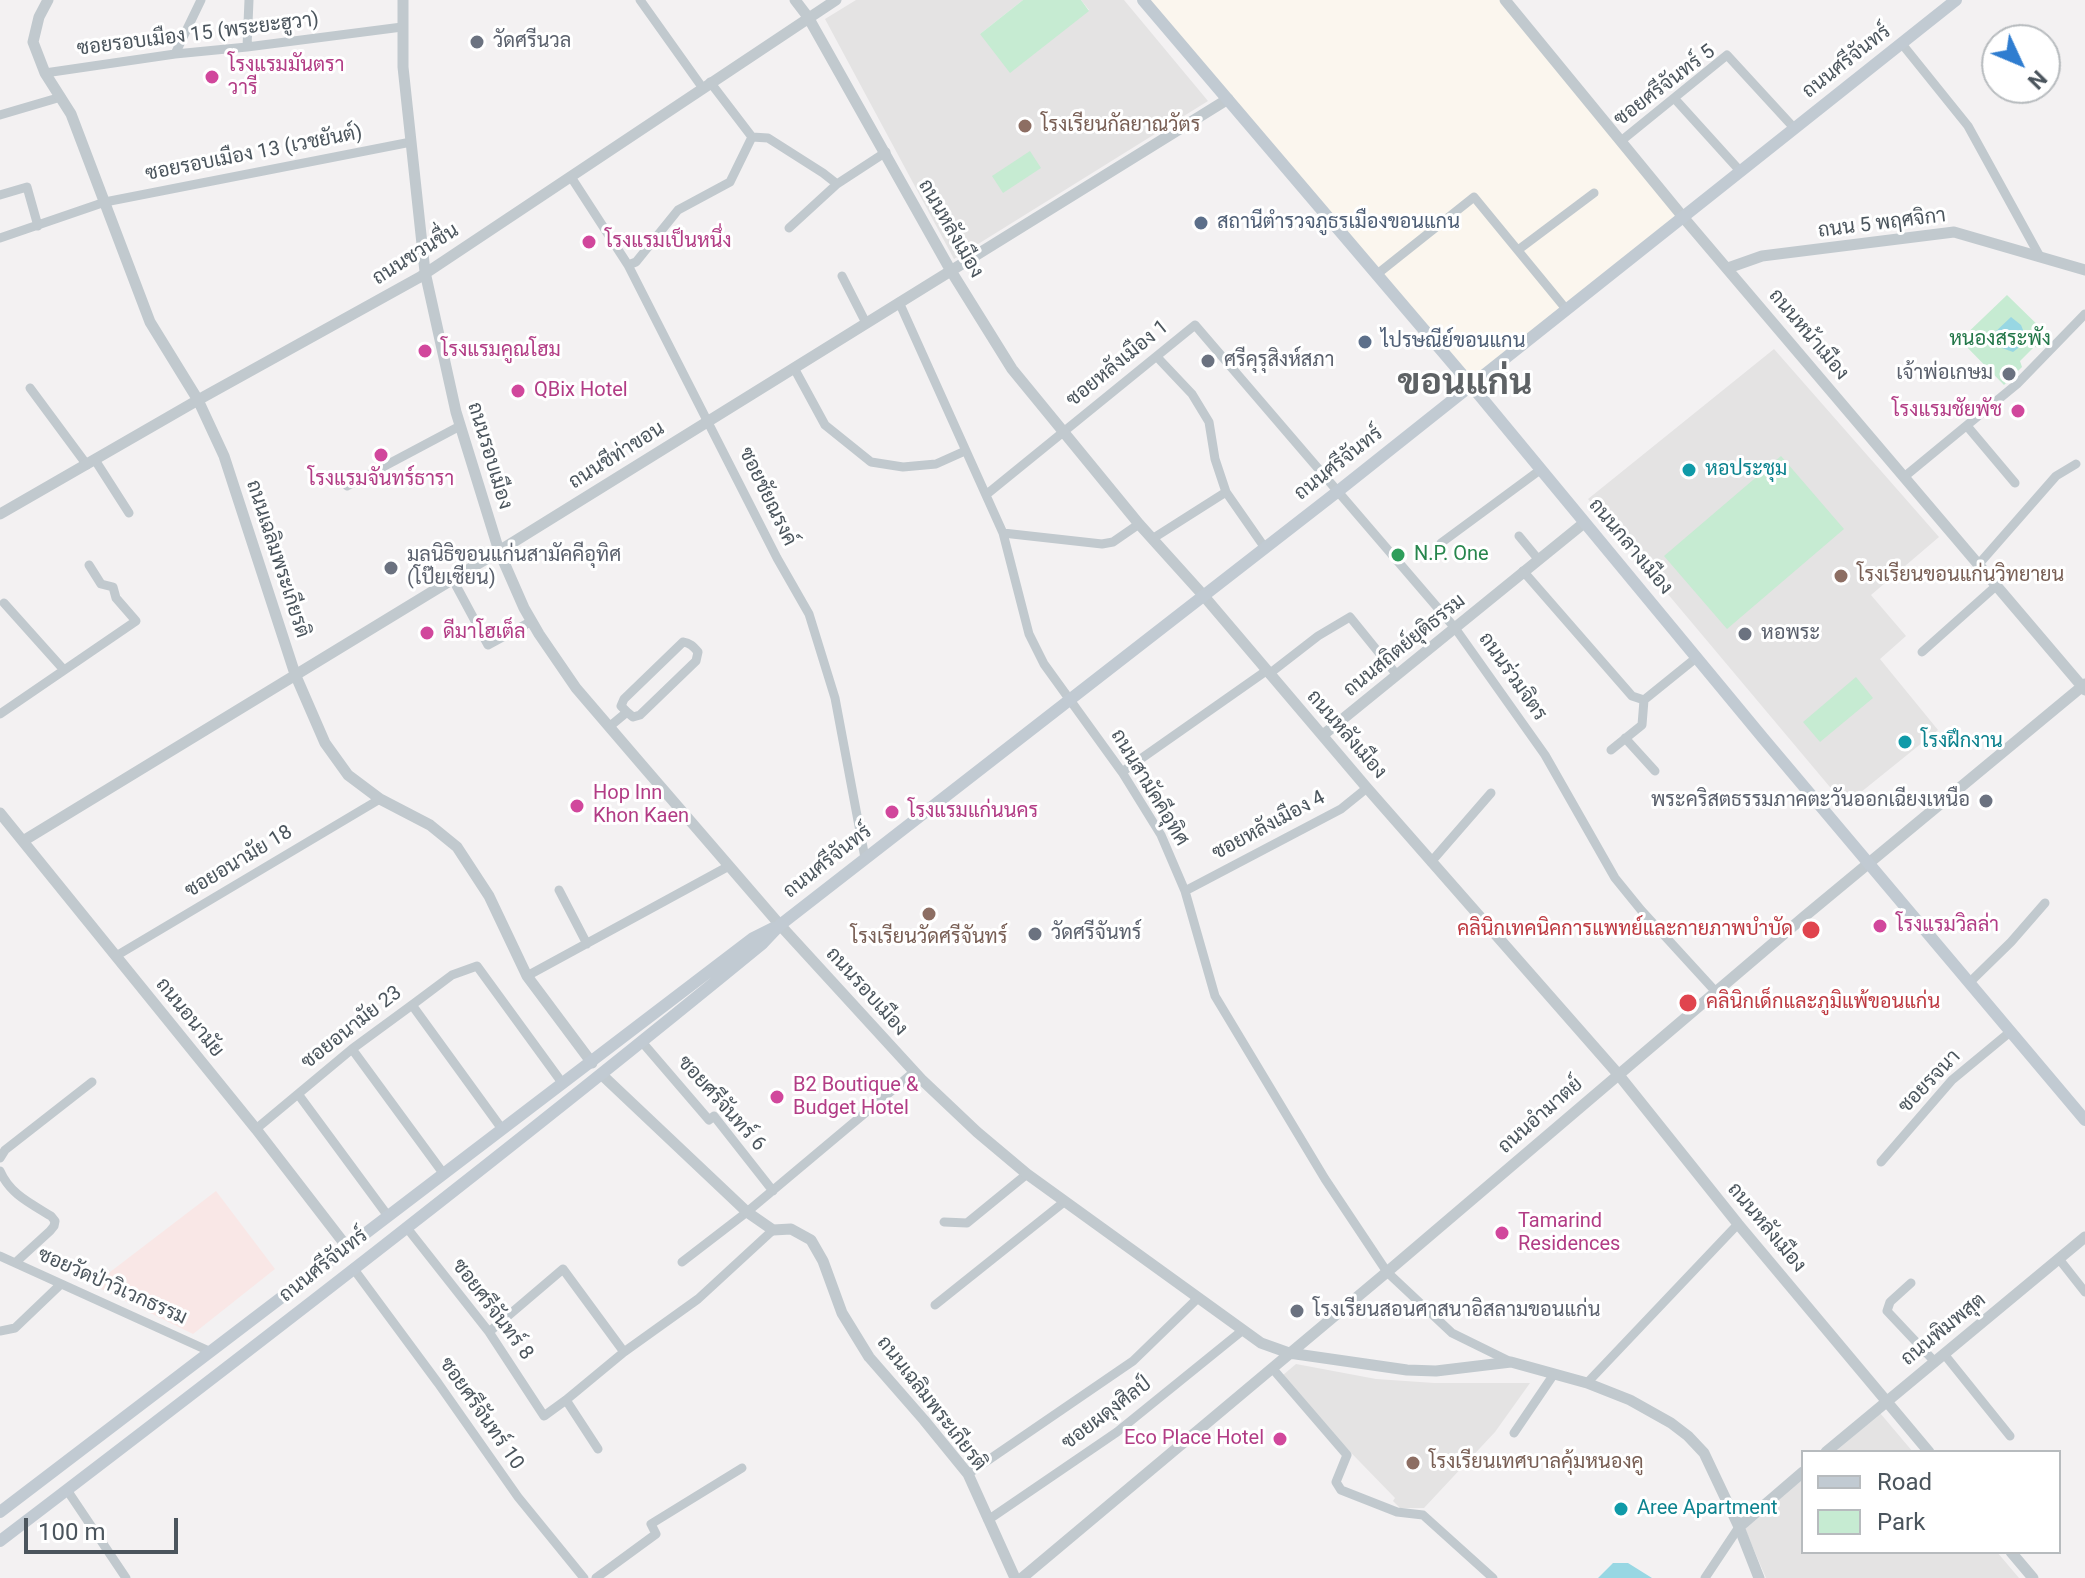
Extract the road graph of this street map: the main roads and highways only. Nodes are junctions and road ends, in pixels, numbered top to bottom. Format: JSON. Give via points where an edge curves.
{"nodes":[{"id":1,"x":1143,"y":0,"type":"edge"},
{"id":2,"x":1956,"y":0,"type":"edge"},
{"id":3,"x":1471,"y":385,"type":"junction"},
{"id":4,"x":780,"y":925,"type":"junction"},
{"id":5,"x":518,"y":1118,"type":"junction"},
{"id":6,"x":2085,"y":1120,"type":"edge"},
{"id":7,"x":529,"y":1132,"type":"junction"},
{"id":8,"x":347,"y":1247,"type":"junction"},
{"id":9,"x":356,"y":1266,"type":"junction"},
{"id":10,"x":119,"y":1421,"type":"junction"},
{"id":11,"x":132,"y":1439,"type":"junction"},
{"id":12,"x":0,"y":1512,"type":"edge"},
{"id":13,"x":0,"y":1541,"type":"edge"}],
"edges":[{"from":1,"to":3,"type":"main road","name":"ถนนกลางเมือง"},
{"from":2,"to":3,"type":"main road","name":"ถนนศรีจันทร์"},
{"from":3,"to":4,"type":"main road","name":"ถนนศรีจันทร์"},
{"from":3,"to":6,"type":"main road","name":"ถนนกลางเมือง"},
{"from":4,"to":5,"type":"main road","name":"ถนนศรีจันทร์","via":[[753,938]]},
{"from":4,"to":7,"type":"main road","name":"ถนนศรีจันทร์"},
{"from":5,"to":7,"type":"main road"},
{"from":5,"to":8,"type":"main road","name":"ถนนศรีจันทร์"},
{"from":7,"to":9,"type":"main road","name":"ถนนศรีจันทร์"},
{"from":8,"to":9,"type":"main road"},
{"from":8,"to":10,"type":"main road","name":"ถนนศรีจันทร์"},
{"from":9,"to":11,"type":"main road","name":"ถนนศรีจันทร์"},
{"from":10,"to":11,"type":"main road"},
{"from":10,"to":12,"type":"main road","name":"ถนนศรีจันทร์"},
{"from":11,"to":13,"type":"main road","name":"ถนนศรีจันทร์"}]}
